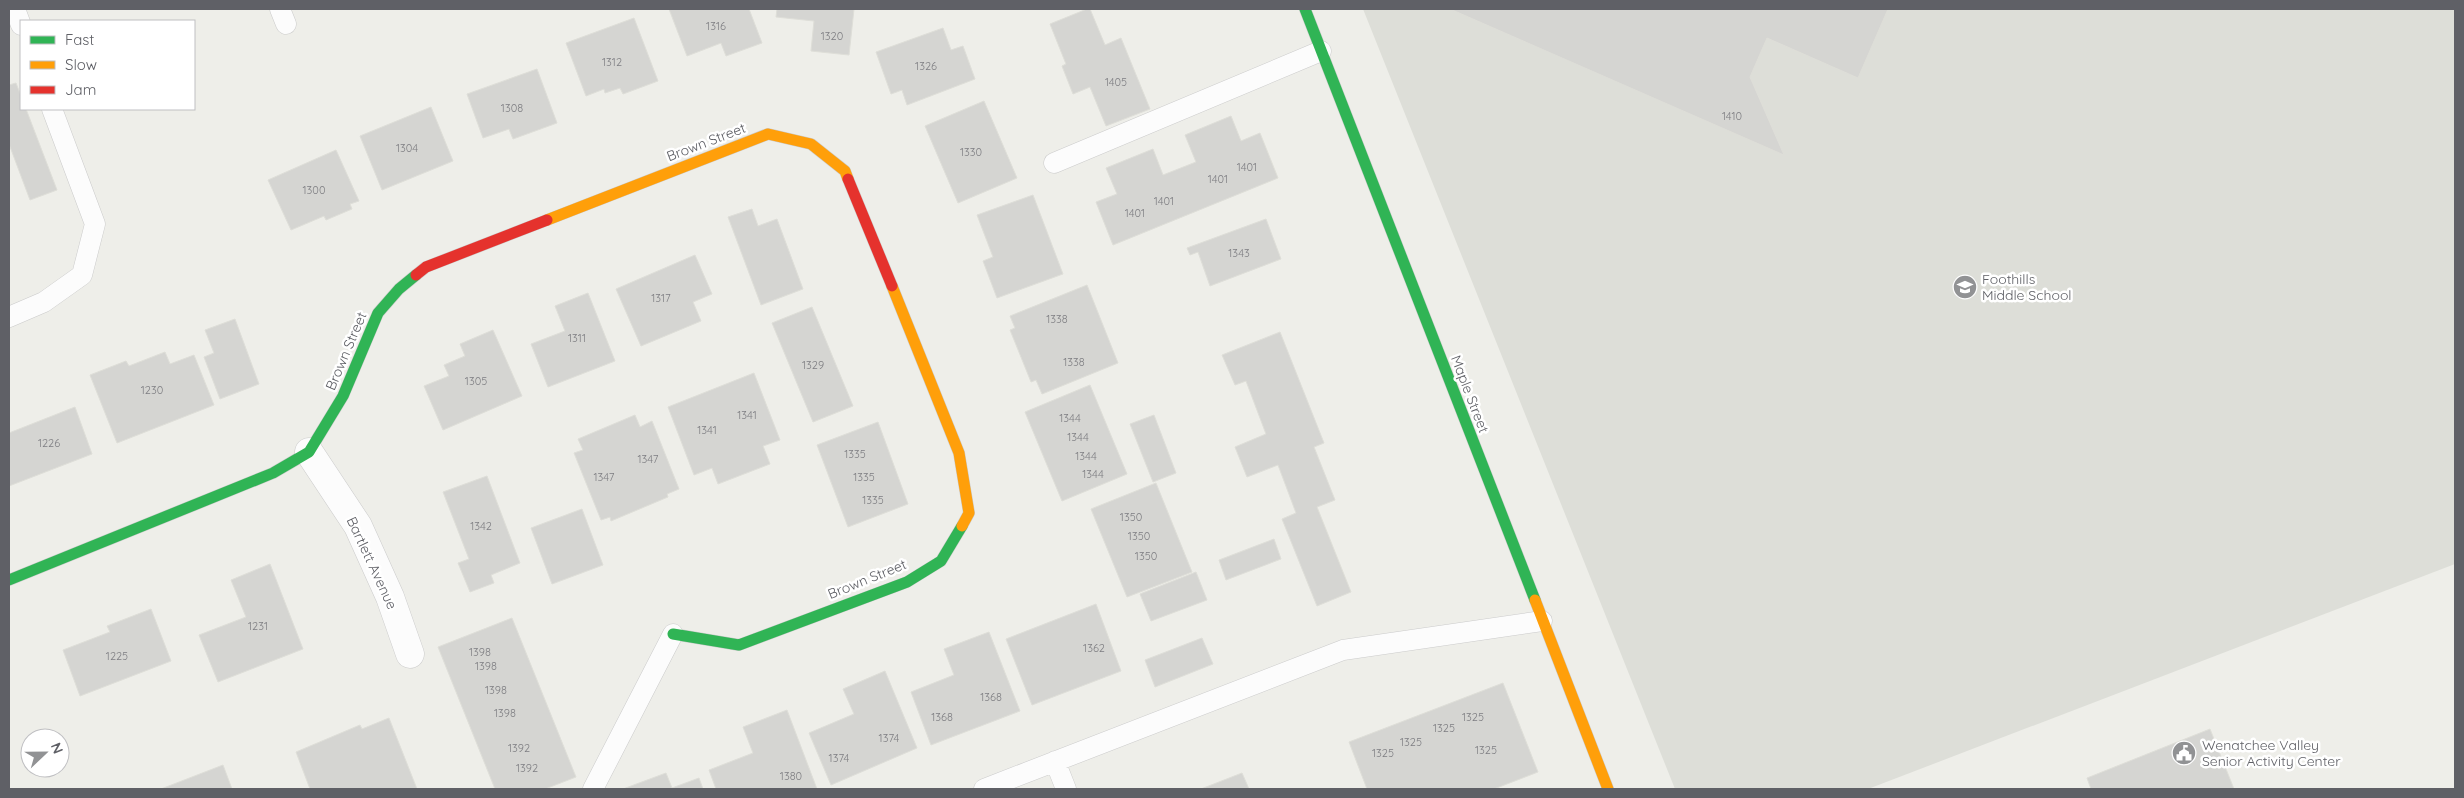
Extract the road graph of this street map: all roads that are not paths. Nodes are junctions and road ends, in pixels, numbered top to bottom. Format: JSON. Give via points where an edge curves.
{"nodes":[{"id":1,"x":15,"y":9,"type":"edge"},
{"id":2,"x":1305,"y":9,"type":"edge"},
{"id":3,"x":20,"y":22,"type":"edge"},
{"id":4,"x":1321,"y":50,"type":"junction"},
{"id":5,"x":52,"y":110,"type":"edge"},
{"id":6,"x":1054,"y":163,"type":"dead end"},
{"id":7,"x":9,"y":317,"type":"edge"},
{"id":8,"x":309,"y":452,"type":"junction"},
{"id":9,"x":9,"y":580,"type":"edge"},
{"id":10,"x":1542,"y":622,"type":"junction"},
{"id":11,"x":673,"y":634,"type":"joint"},
{"id":12,"x":410,"y":654,"type":"dead end"},
{"id":13,"x":1055,"y":761,"type":"junction"},
{"id":14,"x":593,"y":789,"type":"edge"},
{"id":15,"x":984,"y":789,"type":"edge"},
{"id":16,"x":1066,"y":789,"type":"edge"},
{"id":17,"x":1608,"y":789,"type":"edge"}],
"edges":[{"from":1,"to":3,"type":"lane"},
{"from":2,"to":4,"type":"street","name":"Maple Street"},
{"from":4,"to":6,"type":"lane"},
{"from":4,"to":10,"type":"street","name":"Maple Street"},
{"from":5,"to":7,"type":"lane","via":[[94,224],[82,275],[44,302]]},
{"from":8,"to":9,"type":"street","name":"Brown Street","via":[[273,474]]},
{"from":8,"to":11,"type":"street","name":"Brown Street","via":[[343,396],[378,313],[399,289],[426,267],[768,134],[811,144],[844,171],[856,198],[959,454],[969,513],[941,561],[907,582],[739,645]]},
{"from":8,"to":12,"type":"street","name":"Bartlett Avenue","via":[[358,526],[390,598]]},
{"from":10,"to":13,"type":"lane","via":[[1343,650]]},
{"from":10,"to":17,"type":"street","name":"Maple Street"},
{"from":11,"to":14,"type":"lane"},
{"from":13,"to":15,"type":"lane"},
{"from":13,"to":16,"type":"lane"}]}
